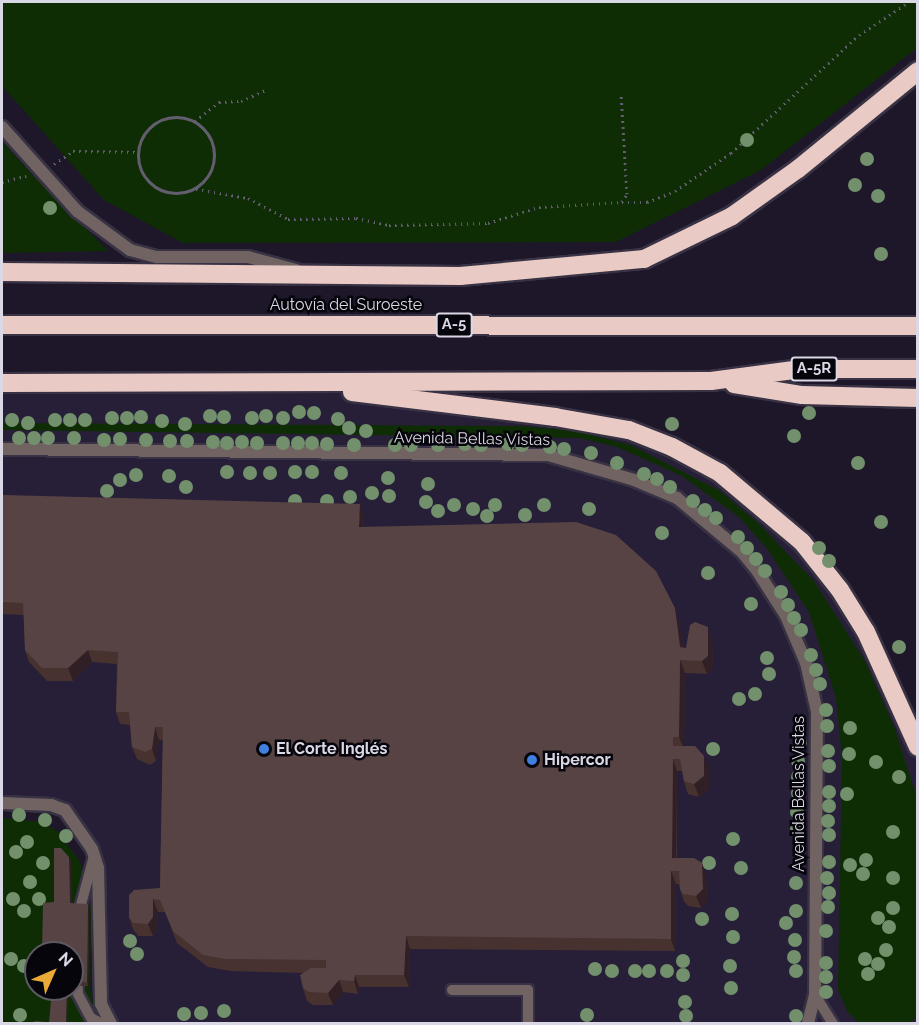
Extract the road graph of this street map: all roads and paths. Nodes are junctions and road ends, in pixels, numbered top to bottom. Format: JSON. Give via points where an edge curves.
{"nodes":[{"id":1,"x":909,"y":2,"type":"edge"},
{"id":2,"x":918,"y":71,"type":"edge"},
{"id":3,"x":266,"y":90,"type":"dead end"},
{"id":4,"x":621,"y":93,"type":"dead end"},
{"id":5,"x":195,"y":122,"type":"junction"},
{"id":6,"x":2,"y":127,"type":"edge"},
{"id":7,"x":138,"y":152,"type":"junction"},
{"id":8,"x":42,"y":172,"type":"junction"},
{"id":9,"x":2,"y":182,"type":"edge"},
{"id":10,"x":196,"y":189,"type":"junction"},
{"id":11,"x":622,"y":201,"type":"junction"},
{"id":12,"x":2,"y":272,"type":"edge"},
{"id":13,"x":309,"y":273,"type":"junction"},
{"id":14,"x":2,"y":325,"type":"edge"},
{"id":15,"x":914,"y":325,"type":"edge"},
{"id":16,"x":918,"y":369,"type":"edge"},
{"id":17,"x":711,"y":381,"type":"junction"},
{"id":18,"x":2,"y":383,"type":"edge"},
{"id":19,"x":273,"y":383,"type":"junction"},
{"id":20,"x":918,"y":398,"type":"edge"},
{"id":21,"x":2,"y":449,"type":"edge"},
{"id":22,"x":918,"y":747,"type":"edge"},
{"id":23,"x":2,"y":803,"type":"edge"},
{"id":24,"x":94,"y":856,"type":"junction"},
{"id":25,"x":76,"y":932,"type":"edge"},
{"id":26,"x":452,"y":990,"type":"dead end"},
{"id":27,"x":815,"y":995,"type":"junction"},
{"id":28,"x":82,"y":1001,"type":"edge"},
{"id":29,"x":103,"y":1023,"type":"edge"},
{"id":30,"x":111,"y":1023,"type":"edge"},
{"id":31,"x":528,"y":1023,"type":"edge"},
{"id":32,"x":808,"y":1023,"type":"edge"},
{"id":33,"x":833,"y":1023,"type":"edge"}],
"edges":[{"from":1,"to":11,"type":"path","via":[[859,35],[731,153],[675,191],[647,202]]},
{"from":2,"to":13,"type":"highway","via":[[798,169],[732,216],[644,259],[460,276]]},
{"from":3,"to":5,"type":"path","via":[[241,101],[219,102]]},
{"from":4,"to":11,"type":"path","via":[[627,194]]},
{"from":5,"to":7,"type":"path","via":[[183,117],[158,121],[147,129]]},
{"from":5,"to":10,"type":"path","via":[[211,138],[214,161],[211,172]]},
{"from":6,"to":8,"type":"street"},
{"from":7,"to":8,"type":"path","via":[[73,151]]},
{"from":7,"to":10,"type":"path","via":[[143,176],[151,184],[173,194]]},
{"from":8,"to":9,"type":"path"},
{"from":8,"to":13,"type":"street","via":[[77,211],[130,250],[157,257],[249,257]]},
{"from":10,"to":11,"type":"path","via":[[248,198],[288,219],[356,218],[389,225],[488,223],[539,207]]},
{"from":12,"to":13,"type":"highway"},
{"from":14,"to":15,"type":"highway","name":"Autovía del Suroeste","number":"A-5"},
{"from":16,"to":17,"type":"highway","number":"A-5R","via":[[801,369]]},
{"from":17,"to":19,"type":"highway"},
{"from":17,"to":20,"type":"highway","via":[[802,395]]},
{"from":18,"to":19,"type":"highway"},
{"from":19,"to":22,"type":"highway","via":[[555,417],[629,430],[710,468],[761,505],[802,542],[840,590],[866,632]]},
{"from":21,"to":27,"type":"street","name":"Avenida Bellas Vistas","via":[[548,455],[634,480],[677,498],[734,544],[758,572],[786,616],[806,663],[817,712]]},
{"from":23,"to":24,"type":"street","via":[[51,805],[65,810],[77,822]]},
{"from":24,"to":25,"type":"lane","via":[[80,900]]},
{"from":24,"to":30,"type":"street","via":[[101,1004]]},
{"from":26,"to":31,"type":"lane","via":[[528,990]]},
{"from":27,"to":32,"type":"street","name":"Avenida Bellas Vistas"},
{"from":27,"to":33,"type":"lane"},
{"from":28,"to":29,"type":"lane","via":[[91,1018]]}]}
